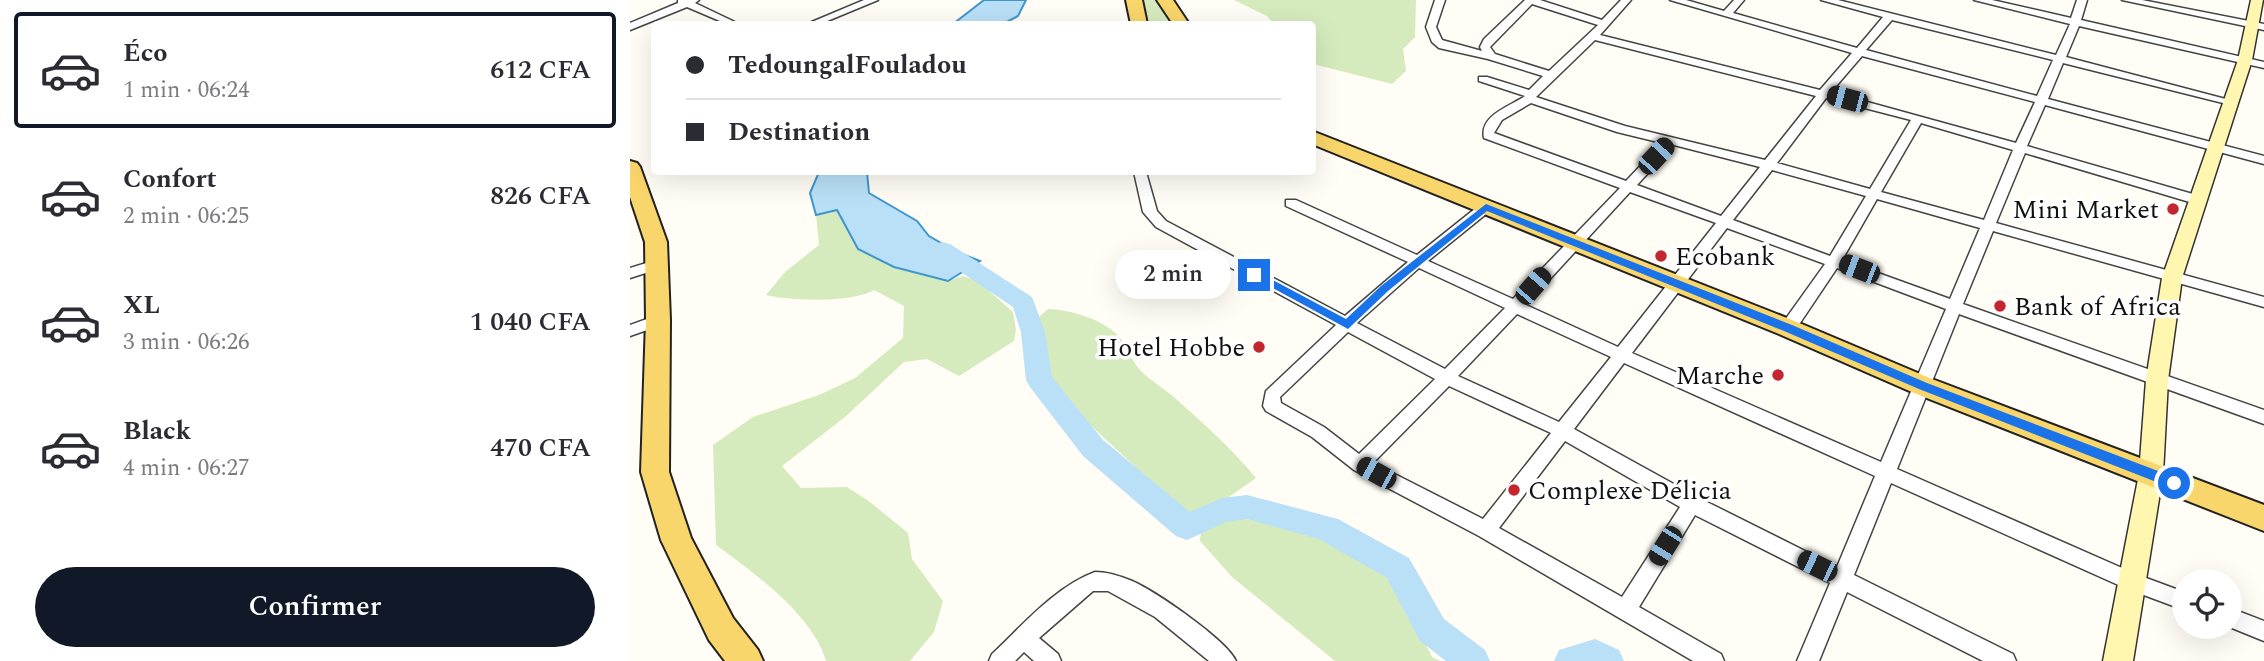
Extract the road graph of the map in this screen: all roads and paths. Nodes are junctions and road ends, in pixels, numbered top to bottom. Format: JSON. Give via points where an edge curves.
{"nodes":[{"id":1,"x":873,"y":0,"type":"edge"},
{"id":2,"x":1134,"y":0,"type":"edge"},
{"id":3,"x":1165,"y":0,"type":"edge"},
{"id":4,"x":1440,"y":0,"type":"edge"},
{"id":5,"x":1531,"y":0,"type":"edge"},
{"id":6,"x":1626,"y":0,"type":"edge"},
{"id":7,"x":1675,"y":0,"type":"edge"},
{"id":8,"x":1739,"y":0,"type":"edge"},
{"id":9,"x":1826,"y":0,"type":"edge"},
{"id":10,"x":1979,"y":0,"type":"edge"},
{"id":11,"x":2082,"y":0,"type":"edge"},
{"id":12,"x":2127,"y":0,"type":"edge"},
{"id":13,"x":2257,"y":0,"type":"edge"},
{"id":14,"x":687,"y":1,"type":"edge"},
{"id":15,"x":1727,"y":14,"type":"junction"},
{"id":16,"x":1890,"y":16,"type":"junction"},
{"id":17,"x":728,"y":21,"type":"edge"},
{"id":18,"x":820,"y":21,"type":"edge"},
{"id":19,"x":1138,"y":21,"type":"edge"},
{"id":20,"x":1179,"y":21,"type":"edge"},
{"id":21,"x":2075,"y":23,"type":"junction"},
{"id":22,"x":1605,"y":24,"type":"junction"},
{"id":23,"x":2259,"y":26,"type":"edge"},
{"id":24,"x":630,"y":27,"type":"edge"},
{"id":25,"x":1594,"y":36,"type":"junction"},
{"id":26,"x":1860,"y":52,"type":"junction"},
{"id":27,"x":1491,"y":56,"type":"junction"},
{"id":28,"x":2059,"y":58,"type":"junction"},
{"id":29,"x":2254,"y":62,"type":"edge"},
{"id":30,"x":1550,"y":75,"type":"junction"},
{"id":31,"x":1483,"y":79,"type":"dead end"},
{"id":32,"x":1824,"y":93,"type":"junction"},
{"id":33,"x":1531,"y":97,"type":"junction"},
{"id":34,"x":2040,"y":101,"type":"junction"},
{"id":35,"x":2231,"y":102,"type":"junction"},
{"id":36,"x":1918,"y":118,"type":"junction"},
{"id":37,"x":1316,"y":132,"type":"edge"},
{"id":38,"x":1316,"y":138,"type":"edge"},
{"id":39,"x":1671,"y":141,"type":"junction"},
{"id":40,"x":2214,"y":146,"type":"junction"},
{"id":41,"x":1341,"y":147,"type":"junction"},
{"id":42,"x":2020,"y":149,"type":"junction"},
{"id":43,"x":2264,"y":160,"type":"edge"},
{"id":44,"x":1769,"y":165,"type":"junction"},
{"id":45,"x":630,"y":167,"type":"edge"},
{"id":46,"x":1141,"y":175,"type":"edge"},
{"id":47,"x":1626,"y":187,"type":"junction"},
{"id":48,"x":1872,"y":194,"type":"junction"},
{"id":49,"x":2198,"y":200,"type":"junction"},
{"id":50,"x":1291,"y":203,"type":"dead end"},
{"id":51,"x":1486,"y":207,"type":"junction"},
{"id":52,"x":1724,"y":221,"type":"junction"},
{"id":53,"x":1990,"y":225,"type":"junction"},
{"id":54,"x":1572,"y":243,"type":"junction"},
{"id":55,"x":1418,"y":260,"type":"junction"},
{"id":56,"x":1835,"y":260,"type":"junction"},
{"id":57,"x":656,"y":265,"type":"junction"},
{"id":58,"x":630,"y":273,"type":"edge"},
{"id":59,"x":2172,"y":278,"type":"junction"},
{"id":60,"x":1678,"y":285,"type":"junction"},
{"id":61,"x":2264,"y":302,"type":"edge"},
{"id":62,"x":1954,"y":306,"type":"junction"},
{"id":63,"x":1515,"y":307,"type":"junction"},
{"id":64,"x":644,"y":325,"type":"edge"},
{"id":65,"x":1348,"y":325,"type":"junction"},
{"id":66,"x":1788,"y":328,"type":"junction"},
{"id":67,"x":1621,"y":355,"type":"junction"},
{"id":68,"x":1448,"y":379,"type":"junction"},
{"id":69,"x":2157,"y":380,"type":"junction"},
{"id":70,"x":1923,"y":386,"type":"junction"},
{"id":71,"x":2264,"y":417,"type":"edge"},
{"id":72,"x":1562,"y":431,"type":"junction"},
{"id":73,"x":1360,"y":465,"type":"junction"},
{"id":74,"x":1885,"y":473,"type":"junction"},
{"id":75,"x":2151,"y":474,"type":"junction"},
{"id":76,"x":1692,"y":504,"type":"junction"},
{"id":77,"x":2264,"y":519,"type":"edge"},
{"id":78,"x":1486,"y":530,"type":"junction"},
{"id":79,"x":1842,"y":578,"type":"junction"},
{"id":80,"x":2132,"y":582,"type":"junction"},
{"id":81,"x":2172,"y":597,"type":"edge"},
{"id":82,"x":1626,"y":609,"type":"junction"},
{"id":83,"x":2242,"y":623,"type":"edge"},
{"id":84,"x":2264,"y":631,"type":"edge"},
{"id":85,"x":1024,"y":639,"type":"junction"},
{"id":86,"x":746,"y":661,"type":"edge"},
{"id":87,"x":1000,"y":661,"type":"edge"},
{"id":88,"x":1050,"y":661,"type":"edge"},
{"id":89,"x":1225,"y":661,"type":"edge"},
{"id":90,"x":1713,"y":661,"type":"edge"},
{"id":91,"x":1808,"y":661,"type":"edge"},
{"id":92,"x":2005,"y":661,"type":"edge"},
{"id":93,"x":2118,"y":661,"type":"edge"}],
"edges":[{"from":1,"to":18,"type":"street"},
{"from":2,"to":19,"type":"main road"},
{"from":3,"to":20,"type":"main road"},
{"from":4,"to":27,"type":"street","via":[[1431,27],[1437,42]]},
{"from":5,"to":22,"type":"street"},
{"from":5,"to":27,"type":"street","via":[[1488,41],[1485,47]]},
{"from":6,"to":22,"type":"street"},
{"from":7,"to":15,"type":"street"},
{"from":8,"to":15,"type":"street"},
{"from":9,"to":16,"type":"street"},
{"from":10,"to":21,"type":"street"},
{"from":11,"to":21,"type":"street"},
{"from":12,"to":23,"type":"street"},
{"from":13,"to":23,"type":"main road"},
{"from":14,"to":17,"type":"street"},
{"from":14,"to":24,"type":"street"},
{"from":15,"to":26,"type":"street"},
{"from":16,"to":26,"type":"street"},
{"from":16,"to":28,"type":"street"},
{"from":21,"to":28,"type":"street"},
{"from":21,"to":29,"type":"street"},
{"from":22,"to":25,"type":"street"},
{"from":23,"to":29,"type":"main road"},
{"from":25,"to":30,"type":"street"},
{"from":25,"to":32,"type":"street"},
{"from":26,"to":32,"type":"street"},
{"from":26,"to":34,"type":"street"},
{"from":27,"to":30,"type":"street"},
{"from":28,"to":34,"type":"street"},
{"from":28,"to":35,"type":"street"},
{"from":29,"to":35,"type":"main road"},
{"from":30,"to":33,"type":"street"},
{"from":31,"to":33,"type":"street"},
{"from":32,"to":36,"type":"street"},
{"from":32,"to":44,"type":"street"},
{"from":33,"to":39,"type":"street","via":[[1568,114]]},
{"from":33,"to":47,"type":"street","via":[[1495,120],[1488,135]]},
{"from":34,"to":40,"type":"street"},
{"from":34,"to":42,"type":"street"},
{"from":35,"to":40,"type":"main road"},
{"from":36,"to":42,"type":"street"},
{"from":36,"to":48,"type":"street"},
{"from":37,"to":41,"type":"main road"},
{"from":38,"to":41,"type":"main road"},
{"from":39,"to":44,"type":"street"},
{"from":39,"to":47,"type":"street"},
{"from":40,"to":43,"type":"street"},
{"from":40,"to":49,"type":"main road"},
{"from":41,"to":51,"type":"main road"},
{"from":42,"to":49,"type":"street"},
{"from":42,"to":53,"type":"street"},
{"from":44,"to":48,"type":"street"},
{"from":44,"to":52,"type":"street"},
{"from":45,"to":57,"type":"main road","via":[[656,242]]},
{"from":46,"to":65,"type":"street","via":[[1150,212],[1161,224]]},
{"from":47,"to":52,"type":"street"},
{"from":47,"to":54,"type":"street"},
{"from":48,"to":53,"type":"street"},
{"from":48,"to":56,"type":"street"},
{"from":49,"to":59,"type":"main road"},
{"from":50,"to":55,"type":"street"},
{"from":51,"to":54,"type":"main road"},
{"from":51,"to":55,"type":"street"},
{"from":52,"to":56,"type":"street"},
{"from":52,"to":60,"type":"street"},
{"from":53,"to":59,"type":"street"},
{"from":53,"to":62,"type":"street"},
{"from":54,"to":60,"type":"main road"},
{"from":54,"to":63,"type":"street"},
{"from":55,"to":63,"type":"street"},
{"from":55,"to":65,"type":"street"},
{"from":56,"to":62,"type":"street"},
{"from":56,"to":66,"type":"street"},
{"from":57,"to":58,"type":"street"},
{"from":57,"to":64,"type":"main road"},
{"from":59,"to":61,"type":"street"},
{"from":59,"to":69,"type":"main road"},
{"from":60,"to":66,"type":"main road"},
{"from":60,"to":67,"type":"street"},
{"from":62,"to":69,"type":"street"},
{"from":62,"to":70,"type":"street"},
{"from":63,"to":67,"type":"street"},
{"from":63,"to":68,"type":"street"},
{"from":64,"to":86,"type":"main road","via":[[654,378],[655,472],[676,540],[720,629]]},
{"from":65,"to":68,"type":"street"},
{"from":65,"to":73,"type":"street","via":[[1272,395],[1272,406],[1318,432]]},
{"from":66,"to":70,"type":"main road"},
{"from":67,"to":72,"type":"street"},
{"from":67,"to":74,"type":"street"},
{"from":68,"to":72,"type":"street"},
{"from":68,"to":73,"type":"street"},
{"from":69,"to":71,"type":"street"},
{"from":69,"to":75,"type":"main road"},
{"from":70,"to":74,"type":"street"},
{"from":70,"to":75,"type":"main road"},
{"from":72,"to":76,"type":"street"},
{"from":72,"to":78,"type":"street"},
{"from":73,"to":78,"type":"street"},
{"from":74,"to":79,"type":"street"},
{"from":74,"to":80,"type":"street"},
{"from":75,"to":77,"type":"main road"},
{"from":75,"to":80,"type":"main road"},
{"from":76,"to":79,"type":"street"},
{"from":76,"to":82,"type":"street"},
{"from":78,"to":82,"type":"street"},
{"from":79,"to":91,"type":"street"},
{"from":79,"to":92,"type":"street"},
{"from":80,"to":81,"type":"street"},
{"from":80,"to":93,"type":"main road"},
{"from":82,"to":90,"type":"street"},
{"from":83,"to":84,"type":"street"},
{"from":85,"to":87,"type":"street"},
{"from":85,"to":88,"type":"street"},
{"from":85,"to":89,"type":"street","via":[[1094,581],[1115,582],[1177,620]]}]}
